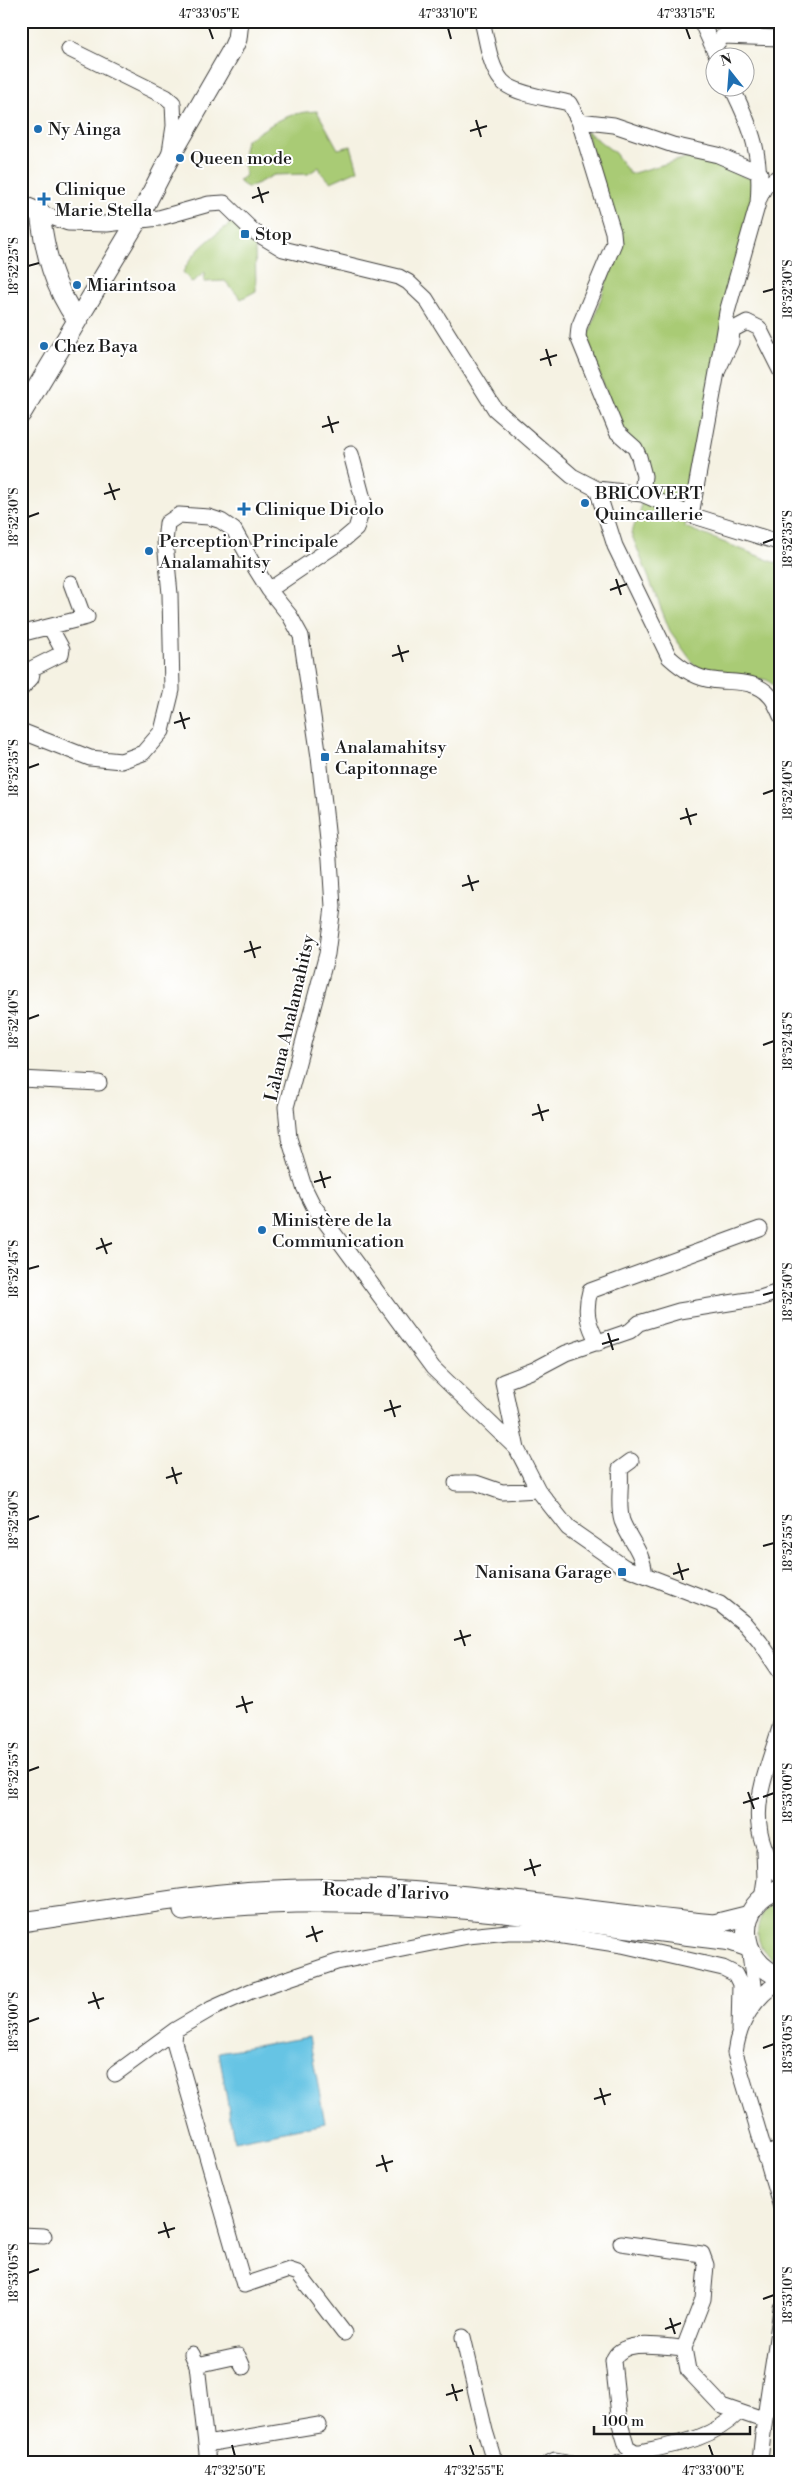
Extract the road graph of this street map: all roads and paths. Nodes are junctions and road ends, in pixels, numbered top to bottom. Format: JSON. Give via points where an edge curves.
{"nodes":[{"id":1,"x":482,"y":21,"type":"edge"},
{"id":2,"x":700,"y":21,"type":"edge"},
{"id":3,"x":241,"y":24,"type":"edge"},
{"id":4,"x":781,"y":38,"type":"edge"},
{"id":5,"x":713,"y":48,"type":"edge"},
{"id":6,"x":717,"y":48,"type":"edge"},
{"id":7,"x":69,"y":49,"type":"dead end"},
{"id":8,"x":736,"y":98,"type":"edge"},
{"id":9,"x":579,"y":121,"type":"junction"},
{"id":10,"x":169,"y":159,"type":"junction"},
{"id":11,"x":760,"y":173,"type":"junction"},
{"id":12,"x":781,"y":175,"type":"edge"},
{"id":13,"x":758,"y":203,"type":"junction"},
{"id":14,"x":21,"y":205,"type":"edge"},
{"id":15,"x":40,"y":213,"type":"junction"},
{"id":16,"x":137,"y":221,"type":"junction"},
{"id":17,"x":78,"y":320,"type":"junction"},
{"id":18,"x":716,"y":372,"type":"junction"},
{"id":19,"x":781,"y":372,"type":"edge"},
{"id":20,"x":21,"y":414,"type":"edge"},
{"id":21,"x":351,"y":454,"type":"dead end"},
{"id":22,"x":597,"y":489,"type":"junction"},
{"id":23,"x":642,"y":494,"type":"junction"},
{"id":24,"x":691,"y":515,"type":"junction"},
{"id":25,"x":781,"y":543,"type":"edge"},
{"id":26,"x":71,"y":583,"type":"dead end"},
{"id":27,"x":269,"y":590,"type":"junction"},
{"id":28,"x":50,"y":627,"type":"junction"},
{"id":29,"x":24,"y":633,"type":"dead end"},
{"id":30,"x":21,"y":689,"type":"edge"},
{"id":31,"x":781,"y":716,"type":"edge"},
{"id":32,"x":21,"y":731,"type":"edge"},
{"id":33,"x":21,"y":1079,"type":"edge"},
{"id":34,"x":99,"y":1082,"type":"dead end"},
{"id":35,"x":760,"y":1229,"type":"dead end"},
{"id":36,"x":781,"y":1291,"type":"edge"},
{"id":37,"x":598,"y":1343,"type":"junction"},
{"id":38,"x":518,"y":1449,"type":"junction"},
{"id":39,"x":631,"y":1461,"type":"dead end"},
{"id":40,"x":456,"y":1483,"type":"dead end"},
{"id":41,"x":538,"y":1490,"type":"junction"},
{"id":42,"x":645,"y":1575,"type":"junction"},
{"id":43,"x":781,"y":1673,"type":"edge"},
{"id":44,"x":781,"y":1724,"type":"edge"},
{"id":45,"x":764,"y":1849,"type":"junction"},
{"id":46,"x":781,"y":1877,"type":"edge"},
{"id":47,"x":781,"y":1889,"type":"edge"},
{"id":48,"x":762,"y":1899,"type":"junction"},
{"id":49,"x":750,"y":1915,"type":"junction"},
{"id":50,"x":21,"y":1922,"type":"edge"},
{"id":51,"x":21,"y":1935,"type":"edge"},
{"id":52,"x":749,"y":1950,"type":"junction"},
{"id":53,"x":781,"y":1979,"type":"edge"},
{"id":54,"x":752,"y":2005,"type":"junction"},
{"id":55,"x":739,"y":2031,"type":"junction"},
{"id":56,"x":174,"y":2036,"type":"junction"},
{"id":57,"x":115,"y":2074,"type":"dead end"},
{"id":58,"x":781,"y":2147,"type":"edge"},
{"id":59,"x":765,"y":2158,"type":"junction"},
{"id":60,"x":781,"y":2207,"type":"edge"},
{"id":61,"x":21,"y":2235,"type":"edge"},
{"id":62,"x":44,"y":2236,"type":"dead end"},
{"id":63,"x":621,"y":2243,"type":"dead end"},
{"id":64,"x":781,"y":2308,"type":"edge"},
{"id":65,"x":344,"y":2333,"type":"dead end"},
{"id":66,"x":463,"y":2337,"type":"dead end"},
{"id":67,"x":684,"y":2348,"type":"junction"},
{"id":68,"x":243,"y":2367,"type":"dead end"},
{"id":69,"x":738,"y":2413,"type":"junction"},
{"id":70,"x":763,"y":2420,"type":"junction"},
{"id":71,"x":320,"y":2425,"type":"dead end"},
{"id":72,"x":206,"y":2444,"type":"junction"},
{"id":73,"x":208,"y":2463,"type":"edge"},
{"id":74,"x":498,"y":2463,"type":"edge"},
{"id":75,"x":549,"y":2463,"type":"edge"},
{"id":76,"x":572,"y":2463,"type":"edge"},
{"id":77,"x":619,"y":2463,"type":"edge"},
{"id":78,"x":635,"y":2463,"type":"edge"},
{"id":79,"x":760,"y":2463,"type":"edge"}],
"edges":[{"from":1,"to":9,"type":"street","via":[[496,72],[503,82],[512,88],[569,103]]},
{"from":2,"to":5,"type":"street"},
{"from":3,"to":10,"type":"main road","via":[[233,48]]},
{"from":4,"to":6,"type":"street","via":[[723,36]]},
{"from":7,"to":10,"type":"street","via":[[173,103],[174,126]]},
{"from":8,"to":11,"type":"street","via":[[757,148]]},
{"from":9,"to":11,"type":"street","via":[[614,125],[673,145],[718,155]]},
{"from":9,"to":23,"type":"street","via":[[614,243],[579,327],[578,337],[617,432],[635,448],[639,457],[644,476]]},
{"from":10,"to":16,"type":"main road"},
{"from":11,"to":13,"type":"street"},
{"from":12,"to":13,"type":"street","via":[[766,186]]},
{"from":13,"to":18,"type":"street","via":[[728,312]]},
{"from":14,"to":15,"type":"main road"},
{"from":15,"to":16,"type":"street","via":[[68,223]]},
{"from":15,"to":17,"type":"main road","via":[[56,284]]},
{"from":16,"to":17,"type":"main road"},
{"from":16,"to":22,"type":"street","via":[[224,203],[253,230],[283,249],[388,274],[408,282],[426,299],[496,409],[572,476]]},
{"from":17,"to":20,"type":"main road"},
{"from":18,"to":19,"type":"street","via":[[731,342],[732,330],[747,322],[759,328]]},
{"from":18,"to":24,"type":"street"},
{"from":21,"to":27,"type":"street","via":[[364,503],[356,529]]},
{"from":22,"to":23,"type":"street"},
{"from":22,"to":31,"type":"street","via":[[616,546],[669,657],[683,670],[711,680],[754,685],[770,695]]},
{"from":23,"to":24,"type":"street"},
{"from":24,"to":25,"type":"street"},
{"from":26,"to":28,"type":"street","via":[[82,613],[87,617]]},
{"from":27,"to":32,"type":"street","name":"Làlana Analamahitsy","via":[[234,530],[209,517],[179,515],[167,523],[166,531],[172,690],[162,731],[143,753],[121,761],[90,758]]},
{"from":27,"to":38,"type":"street","name":"Làlana Analamahitsy","via":[[301,636],[319,757],[332,907],[327,954],[286,1107],[289,1138],[313,1205],[433,1368]]},
{"from":28,"to":29,"type":"street"},
{"from":28,"to":30,"type":"street","via":[[62,649],[61,654],[33,668],[31,678]]},
{"from":33,"to":34,"type":"street"},
{"from":35,"to":37,"type":"street","via":[[590,1291],[586,1305],[588,1325]]},
{"from":36,"to":37,"type":"street","via":[[760,1298],[678,1311],[639,1323],[630,1331]]},
{"from":37,"to":38,"type":"street","via":[[566,1352],[503,1382]]},
{"from":38,"to":41,"type":"street","name":"Làlana Analamahitsy"},
{"from":39,"to":42,"type":"street","via":[[620,1469],[620,1512],[641,1554]]},
{"from":40,"to":41,"type":"street","via":[[476,1483],[502,1492]]},
{"from":41,"to":42,"type":"street","name":"Làlana Analamahitsy","via":[[568,1528],[624,1567]]},
{"from":42,"to":43,"type":"street","name":"Làlana Analamahitsy","via":[[720,1604],[745,1624]]},
{"from":44,"to":45,"type":"street","via":[[758,1806],[757,1823]]},
{"from":45,"to":46,"type":"street"},
{"from":45,"to":48,"type":"street"},
{"from":47,"to":48,"type":"main road"},
{"from":48,"to":49,"type":"main road"},
{"from":49,"to":50,"type":"main road","name":"Rocade d'Iarivo","via":[[714,1924],[438,1892],[300,1889],[208,1894]]},
{"from":49,"to":52,"type":"main road","via":[[746,1932]]},
{"from":51,"to":52,"type":"main road","name":"Rocade d'Iarivo","via":[[206,1908],[323,1902],[443,1907],[731,1941]]},
{"from":52,"to":53,"type":"main road","via":[[765,1970]]},
{"from":52,"to":54,"type":"street","via":[[754,1985]]},
{"from":53,"to":54,"type":"street"},
{"from":54,"to":55,"type":"street"},
{"from":55,"to":56,"type":"street","via":[[740,1984],[735,1974],[723,1968],[622,1945],[537,1932],[508,1932],[468,1936],[337,1962],[251,1991],[210,2009]]},
{"from":55,"to":59,"type":"street","via":[[735,2053]]},
{"from":56,"to":57,"type":"street"},
{"from":56,"to":65,"type":"street","via":[[244,2285],[289,2270],[298,2274]]},
{"from":58,"to":59,"type":"street"},
{"from":59,"to":60,"type":"street"},
{"from":61,"to":62,"type":"street"},
{"from":63,"to":67,"type":"street","via":[[692,2252],[704,2257],[703,2299]]},
{"from":64,"to":70,"type":"street"},
{"from":66,"to":74,"type":"street","via":[[480,2401],[484,2431]]},
{"from":67,"to":69,"type":"street","via":[[688,2370],[722,2406]]},
{"from":67,"to":69,"type":"street","via":[[634,2346],[615,2356],[620,2424],[626,2447],[640,2452],[706,2436],[723,2427]]},
{"from":68,"to":72,"type":"street","via":[[238,2356],[194,2359]]},
{"from":69,"to":70,"type":"street"},
{"from":70,"to":79,"type":"street"},
{"from":71,"to":72,"type":"street"},
{"from":72,"to":73,"type":"street"},
{"from":75,"to":76,"type":"street","via":[[555,2460]]},
{"from":77,"to":78,"type":"street","via":[[632,2458]]}]}
